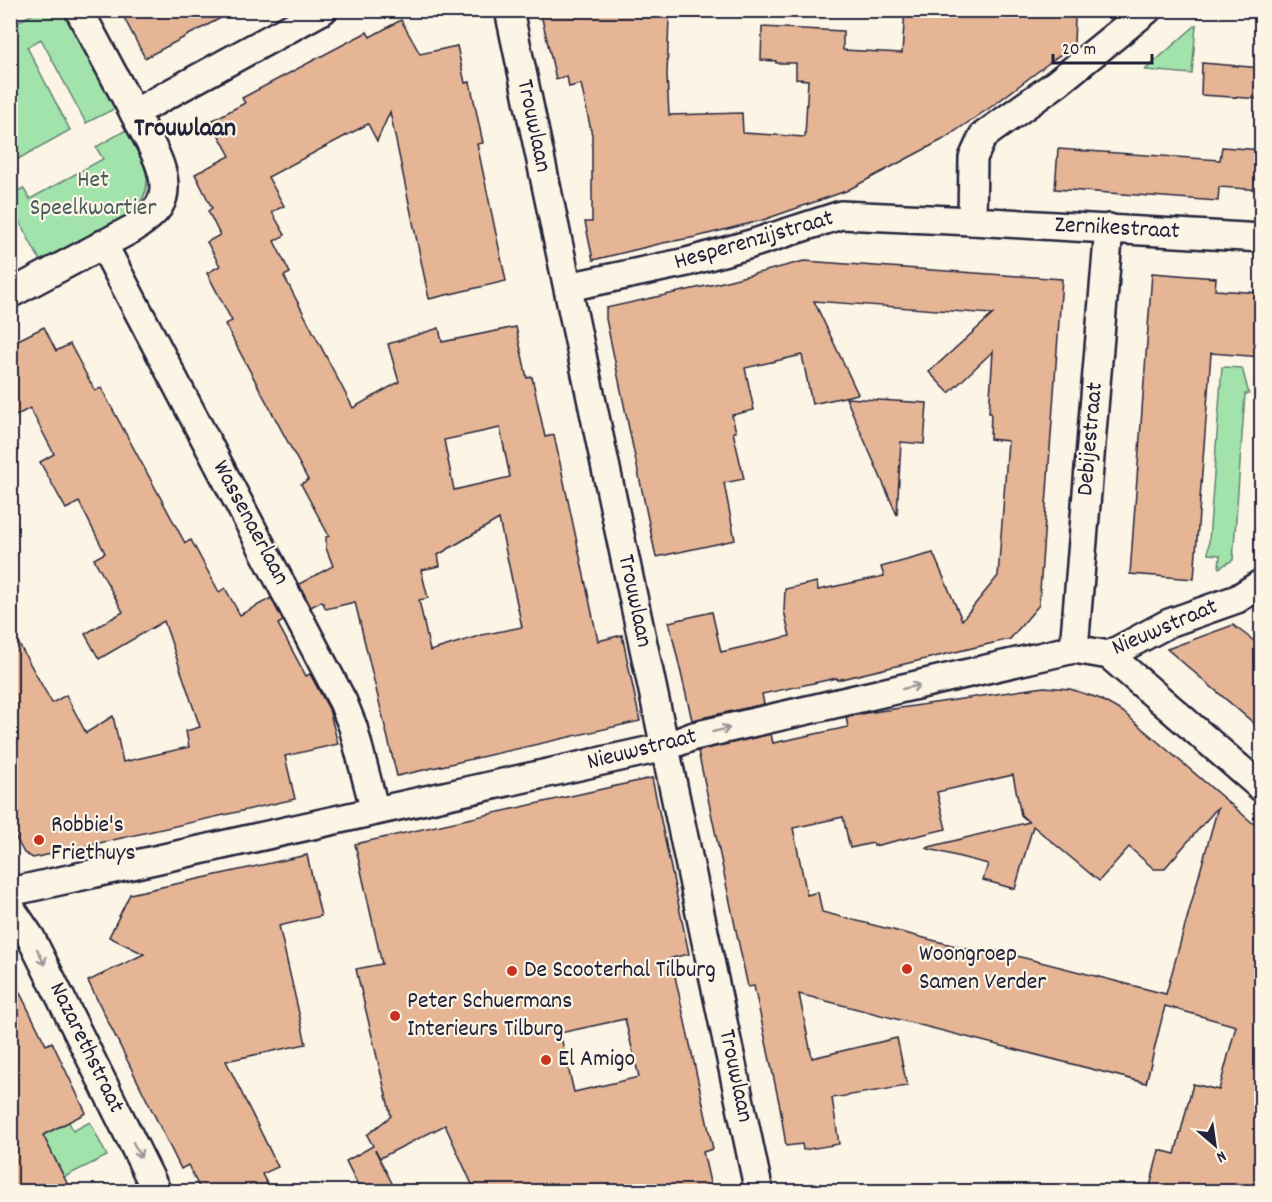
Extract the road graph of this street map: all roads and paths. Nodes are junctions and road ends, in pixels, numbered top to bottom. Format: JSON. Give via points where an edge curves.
{"nodes":[{"id":1,"x":79,"y":10,"type":"edge"},
{"id":2,"x":323,"y":10,"type":"edge"},
{"id":3,"x":509,"y":10,"type":"edge"},
{"id":4,"x":1147,"y":10,"type":"edge"},
{"id":5,"x":134,"y":113,"type":"junction"},
{"id":6,"x":972,"y":221,"type":"junction"},
{"id":7,"x":1109,"y":228,"type":"junction"},
{"id":8,"x":1262,"y":238,"type":"edge"},
{"id":9,"x":103,"y":244,"type":"junction"},
{"id":10,"x":568,"y":287,"type":"junction"},
{"id":11,"x":10,"y":294,"type":"edge"},
{"id":12,"x":1262,"y":583,"type":"edge"},
{"id":13,"x":1074,"y":650,"type":"junction"},
{"id":14,"x":1109,"y":655,"type":"junction"},
{"id":15,"x":665,"y":747,"type":"junction"},
{"id":16,"x":1262,"y":788,"type":"edge"},
{"id":17,"x":375,"y":811,"type":"junction"},
{"id":18,"x":10,"y":892,"type":"edge"},
{"id":19,"x":10,"y":907,"type":"edge"},
{"id":20,"x":157,"y":1191,"type":"edge"},
{"id":21,"x":759,"y":1191,"type":"edge"}],
"edges":[{"from":1,"to":5,"type":"street"},
{"from":2,"to":5,"type":"street"},
{"from":3,"to":10,"type":"street","name":"Trouwlaan"},
{"from":4,"to":6,"type":"street","via":[[1057,83],[983,135],[973,158]]},
{"from":5,"to":9,"type":"street","via":[[161,167],[163,197],[145,220]]},
{"from":6,"to":7,"type":"street","name":"Zernikestraat"},
{"from":6,"to":10,"type":"street","name":"Hesperenzijstraat","via":[[841,214],[687,262]]},
{"from":7,"to":8,"type":"street","name":"Zernikestraat"},
{"from":7,"to":13,"type":"street","name":"Debijestraat"},
{"from":9,"to":11,"type":"street"},
{"from":9,"to":17,"type":"street","name":"Wassenaerlaan","via":[[343,702]]},
{"from":10,"to":15,"type":"street","name":"Trouwlaan"},
{"from":12,"to":14,"type":"street","name":"Nieuwstraat","via":[[1237,598],[1169,623]]},
{"from":13,"to":14,"type":"street","name":"Nieuwstraat"},
{"from":15,"to":13,"type":"street","name":"Nieuwstraat","one_way":true,"via":[[694,736]]},
{"from":14,"to":16,"type":"street"},
{"from":15,"to":17,"type":"street","name":"Nieuwstraat"},
{"from":15,"to":21,"type":"street","name":"Trouwlaan"},
{"from":17,"to":18,"type":"street","name":"Nieuwstraat"},
{"from":19,"to":20,"type":"street","name":"Nazarethstraat","one_way":true,"via":[[31,938]]}]}
